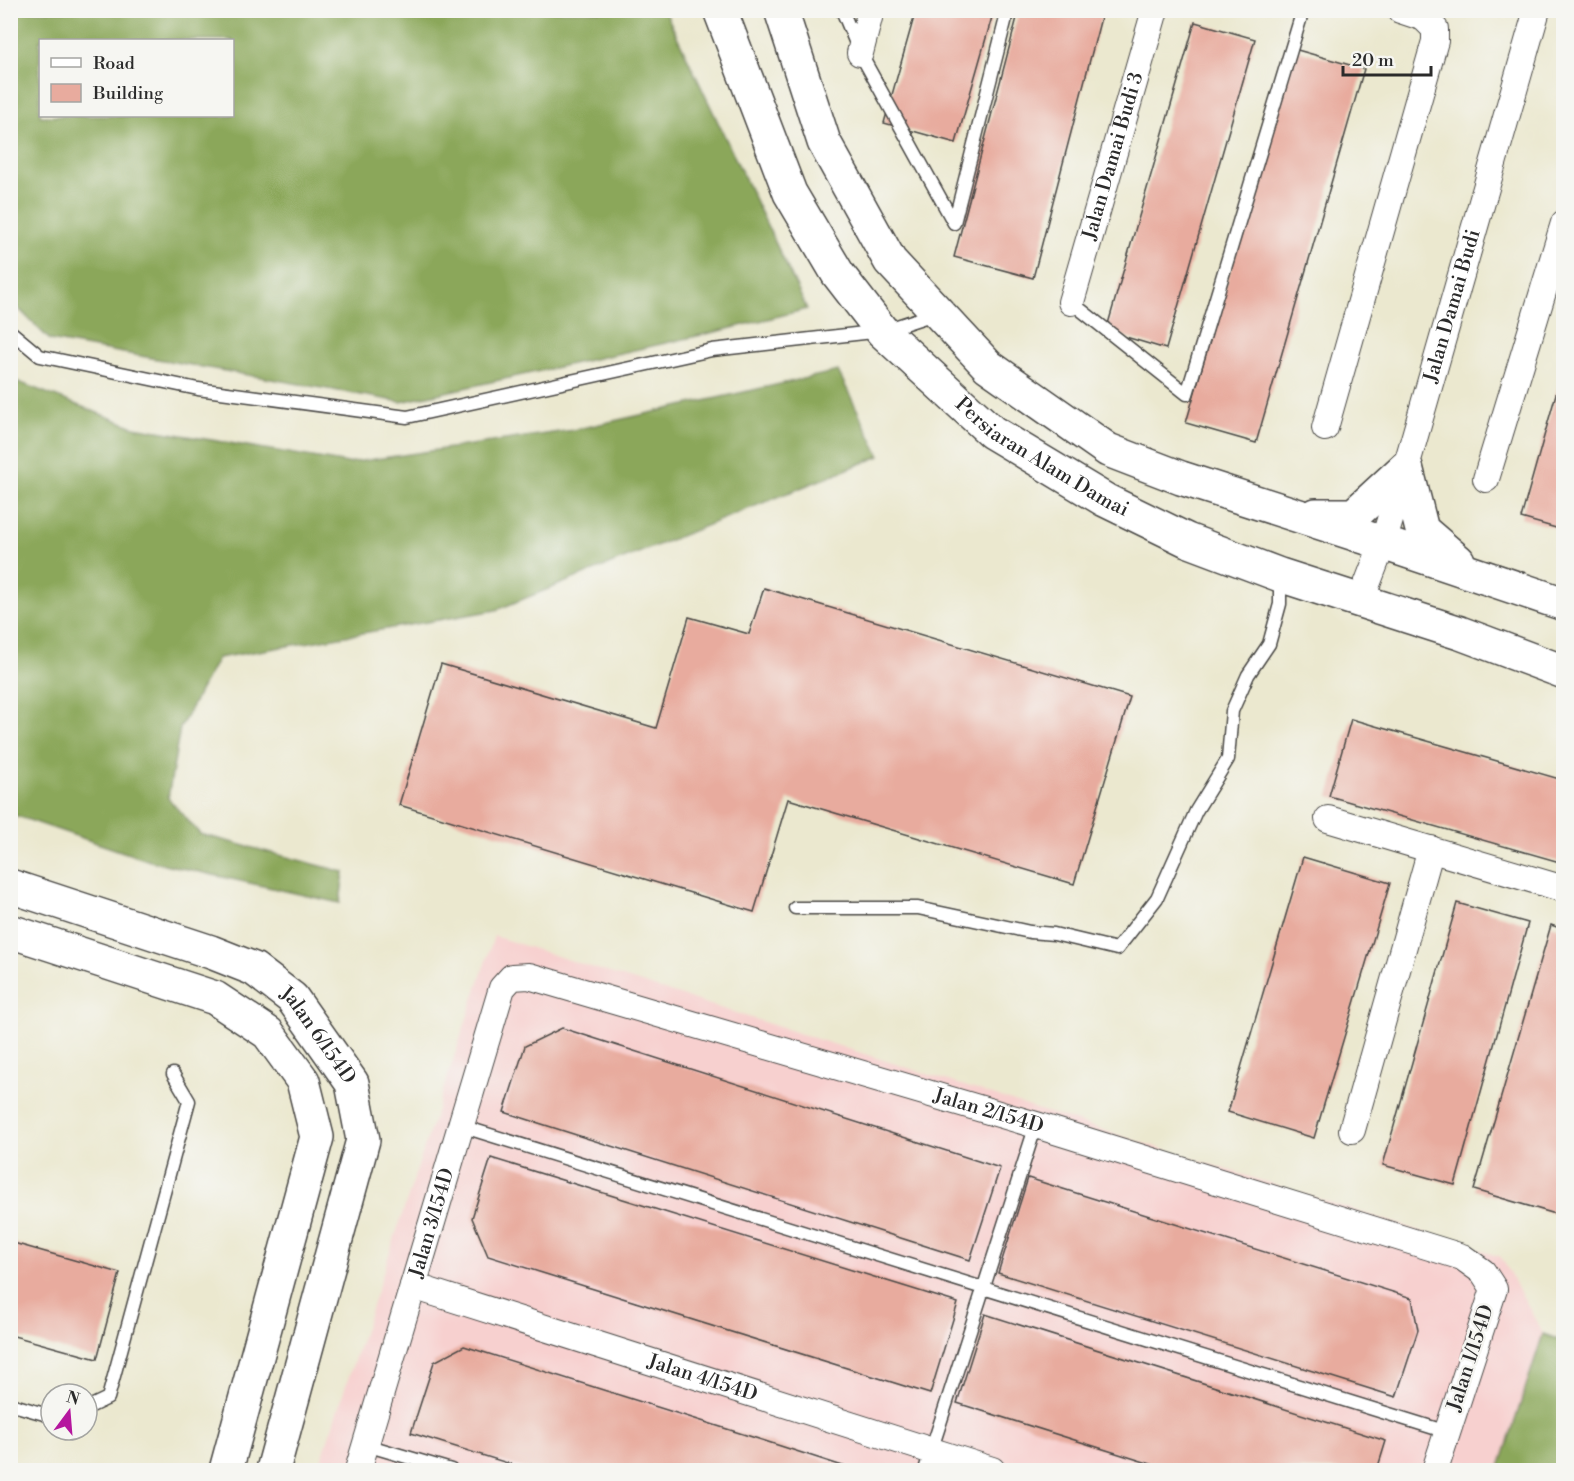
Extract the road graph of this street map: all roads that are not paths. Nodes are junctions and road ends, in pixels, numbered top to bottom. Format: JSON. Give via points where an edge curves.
{"nodes":[{"id":1,"x":720,"y":10,"type":"edge"},
{"id":2,"x":781,"y":10,"type":"edge"},
{"id":3,"x":842,"y":10,"type":"edge"},
{"id":4,"x":872,"y":10,"type":"edge"},
{"id":5,"x":1008,"y":10,"type":"edge"},
{"id":6,"x":1155,"y":10,"type":"edge"},
{"id":7,"x":1303,"y":10,"type":"edge"},
{"id":8,"x":1400,"y":10,"type":"edge"},
{"id":9,"x":1537,"y":10,"type":"edge"},
{"id":10,"x":860,"y":53,"type":"junction"},
{"id":11,"x":1563,"y":224,"type":"edge"},
{"id":12,"x":1071,"y":302,"type":"joint"},
{"id":13,"x":938,"y":312,"type":"junction"},
{"id":14,"x":10,"y":331,"type":"edge"},
{"id":15,"x":882,"y":331,"type":"junction"},
{"id":16,"x":1325,"y":428,"type":"dead end"},
{"id":17,"x":1406,"y":467,"type":"junction"},
{"id":18,"x":1486,"y":479,"type":"dead end"},
{"id":19,"x":1293,"y":514,"type":"junction"},
{"id":20,"x":1383,"y":543,"type":"junction"},
{"id":21,"x":1473,"y":574,"type":"junction"},
{"id":22,"x":1280,"y":575,"type":"junction"},
{"id":23,"x":1361,"y":600,"type":"junction"},
{"id":24,"x":1563,"y":604,"type":"edge"},
{"id":25,"x":1563,"y":672,"type":"edge"},
{"id":26,"x":1328,"y":819,"type":"dead end"},
{"id":27,"x":1431,"y":849,"type":"junction"},
{"id":28,"x":10,"y":886,"type":"edge"},
{"id":29,"x":1563,"y":889,"type":"edge"},
{"id":30,"x":795,"y":908,"type":"dead end"},
{"id":31,"x":10,"y":931,"type":"edge"},
{"id":32,"x":512,"y":977,"type":"joint"},
{"id":33,"x":173,"y":1074,"type":"dead end"},
{"id":34,"x":1036,"y":1125,"type":"junction"},
{"id":35,"x":461,"y":1126,"type":"junction"},
{"id":36,"x":1352,"y":1130,"type":"dead end"},
{"id":37,"x":1462,"y":1257,"type":"joint"},
{"id":38,"x":413,"y":1286,"type":"junction"},
{"id":39,"x":984,"y":1288,"type":"junction"},
{"id":40,"x":99,"y":1402,"type":"edge"},
{"id":41,"x":10,"y":1404,"type":"edge"},
{"id":42,"x":39,"y":1412,"type":"edge"},
{"id":43,"x":1447,"y":1432,"type":"junction"},
{"id":44,"x":366,"y":1445,"type":"junction"},
{"id":45,"x":928,"y":1461,"type":"edge"},
{"id":46,"x":226,"y":1470,"type":"edge"},
{"id":47,"x":273,"y":1470,"type":"edge"},
{"id":48,"x":358,"y":1470,"type":"edge"},
{"id":49,"x":452,"y":1470,"type":"edge"},
{"id":50,"x":992,"y":1470,"type":"edge"},
{"id":51,"x":1435,"y":1470,"type":"edge"}],
"edges":[{"from":1,"to":15,"type":"street","name":"Persiaran Alam Damai","via":[[790,193],[838,274]]},
{"from":2,"to":13,"type":"street","name":"Persiaran Alam Damai","via":[[824,142],[890,261]]},
{"from":3,"to":10,"type":"lane"},
{"from":4,"to":10,"type":"street"},
{"from":5,"to":10,"type":"lane","via":[[954,223]]},
{"from":6,"to":12,"type":"street","name":"Jalan Damai Budi 3"},
{"from":7,"to":12,"type":"lane","via":[[1187,394]]},
{"from":8,"to":16,"type":"street","via":[[1424,18],[1435,29],[1435,41]]},
{"from":9,"to":17,"type":"street","name":"Jalan Damai Budi"},
{"from":11,"to":18,"type":"street"},
{"from":13,"to":15,"type":"lane"},
{"from":13,"to":19,"type":"street","name":"Persiaran Alam Damai","via":[[988,366],[1108,450]]},
{"from":14,"to":15,"type":"lane","via":[[40,356],[198,388],[407,417],[712,350]]},
{"from":15,"to":22,"type":"street","name":"Persiaran Alam Damai","via":[[992,432],[1105,500],[1187,540]]},
{"from":17,"to":19,"type":"street","via":[[1354,515]]},
{"from":17,"to":20,"type":"street","name":"Jalan Damai Budi"},
{"from":17,"to":21,"type":"street","via":[[1422,530]]},
{"from":19,"to":20,"type":"street","name":"Persiaran Alam Damai"},
{"from":20,"to":21,"type":"street","name":"Persiaran Alam Damai"},
{"from":20,"to":23,"type":"street","name":"Jalan Damai Budi"},
{"from":21,"to":24,"type":"street","name":"Persiaran Alam Damai"},
{"from":22,"to":23,"type":"street","name":"Persiaran Alam Damai"},
{"from":22,"to":30,"type":"lane","via":[[1280,604],[1269,644],[1248,675],[1232,711],[1228,759],[1197,811],[1157,897],[1118,949],[918,908]]},
{"from":23,"to":25,"type":"street","name":"Persiaran Alam Damai"},
{"from":26,"to":27,"type":"street"},
{"from":27,"to":29,"type":"street"},
{"from":27,"to":36,"type":"street"},
{"from":28,"to":47,"type":"street","name":"Jalan 6/154D","via":[[255,969],[292,998],[352,1083],[363,1140]]},
{"from":31,"to":46,"type":"street","name":"Jalan 6/154D","via":[[214,998],[268,1033],[303,1081],[317,1137]]},
{"from":32,"to":34,"type":"street","name":"Jalan 2/154D","via":[[529,976]]},
{"from":32,"to":35,"type":"street","name":"Jalan 3/154D","via":[[502,988]]},
{"from":33,"to":40,"type":"lane","via":[[189,1101],[108,1398]]},
{"from":34,"to":37,"type":"street","name":"Jalan 2/154D"},
{"from":34,"to":39,"type":"lane"},
{"from":35,"to":38,"type":"street","name":"Jalan 3/154D"},
{"from":35,"to":39,"type":"lane"},
{"from":37,"to":43,"type":"street","name":"Jalan 1/154D","via":[[1483,1272],[1494,1290]]},
{"from":38,"to":44,"type":"street","name":"Jalan 3/154D"},
{"from":38,"to":45,"type":"street","name":"Jalan 4/154D"},
{"from":39,"to":43,"type":"lane"},
{"from":39,"to":45,"type":"lane"},
{"from":41,"to":42,"type":"lane"},
{"from":43,"to":51,"type":"street","name":"Jalan 1/154D"},
{"from":44,"to":48,"type":"street","name":"Jalan 3/154D"},
{"from":44,"to":49,"type":"lane"},
{"from":45,"to":50,"type":"street","name":"Jalan 4/154D"}]}
